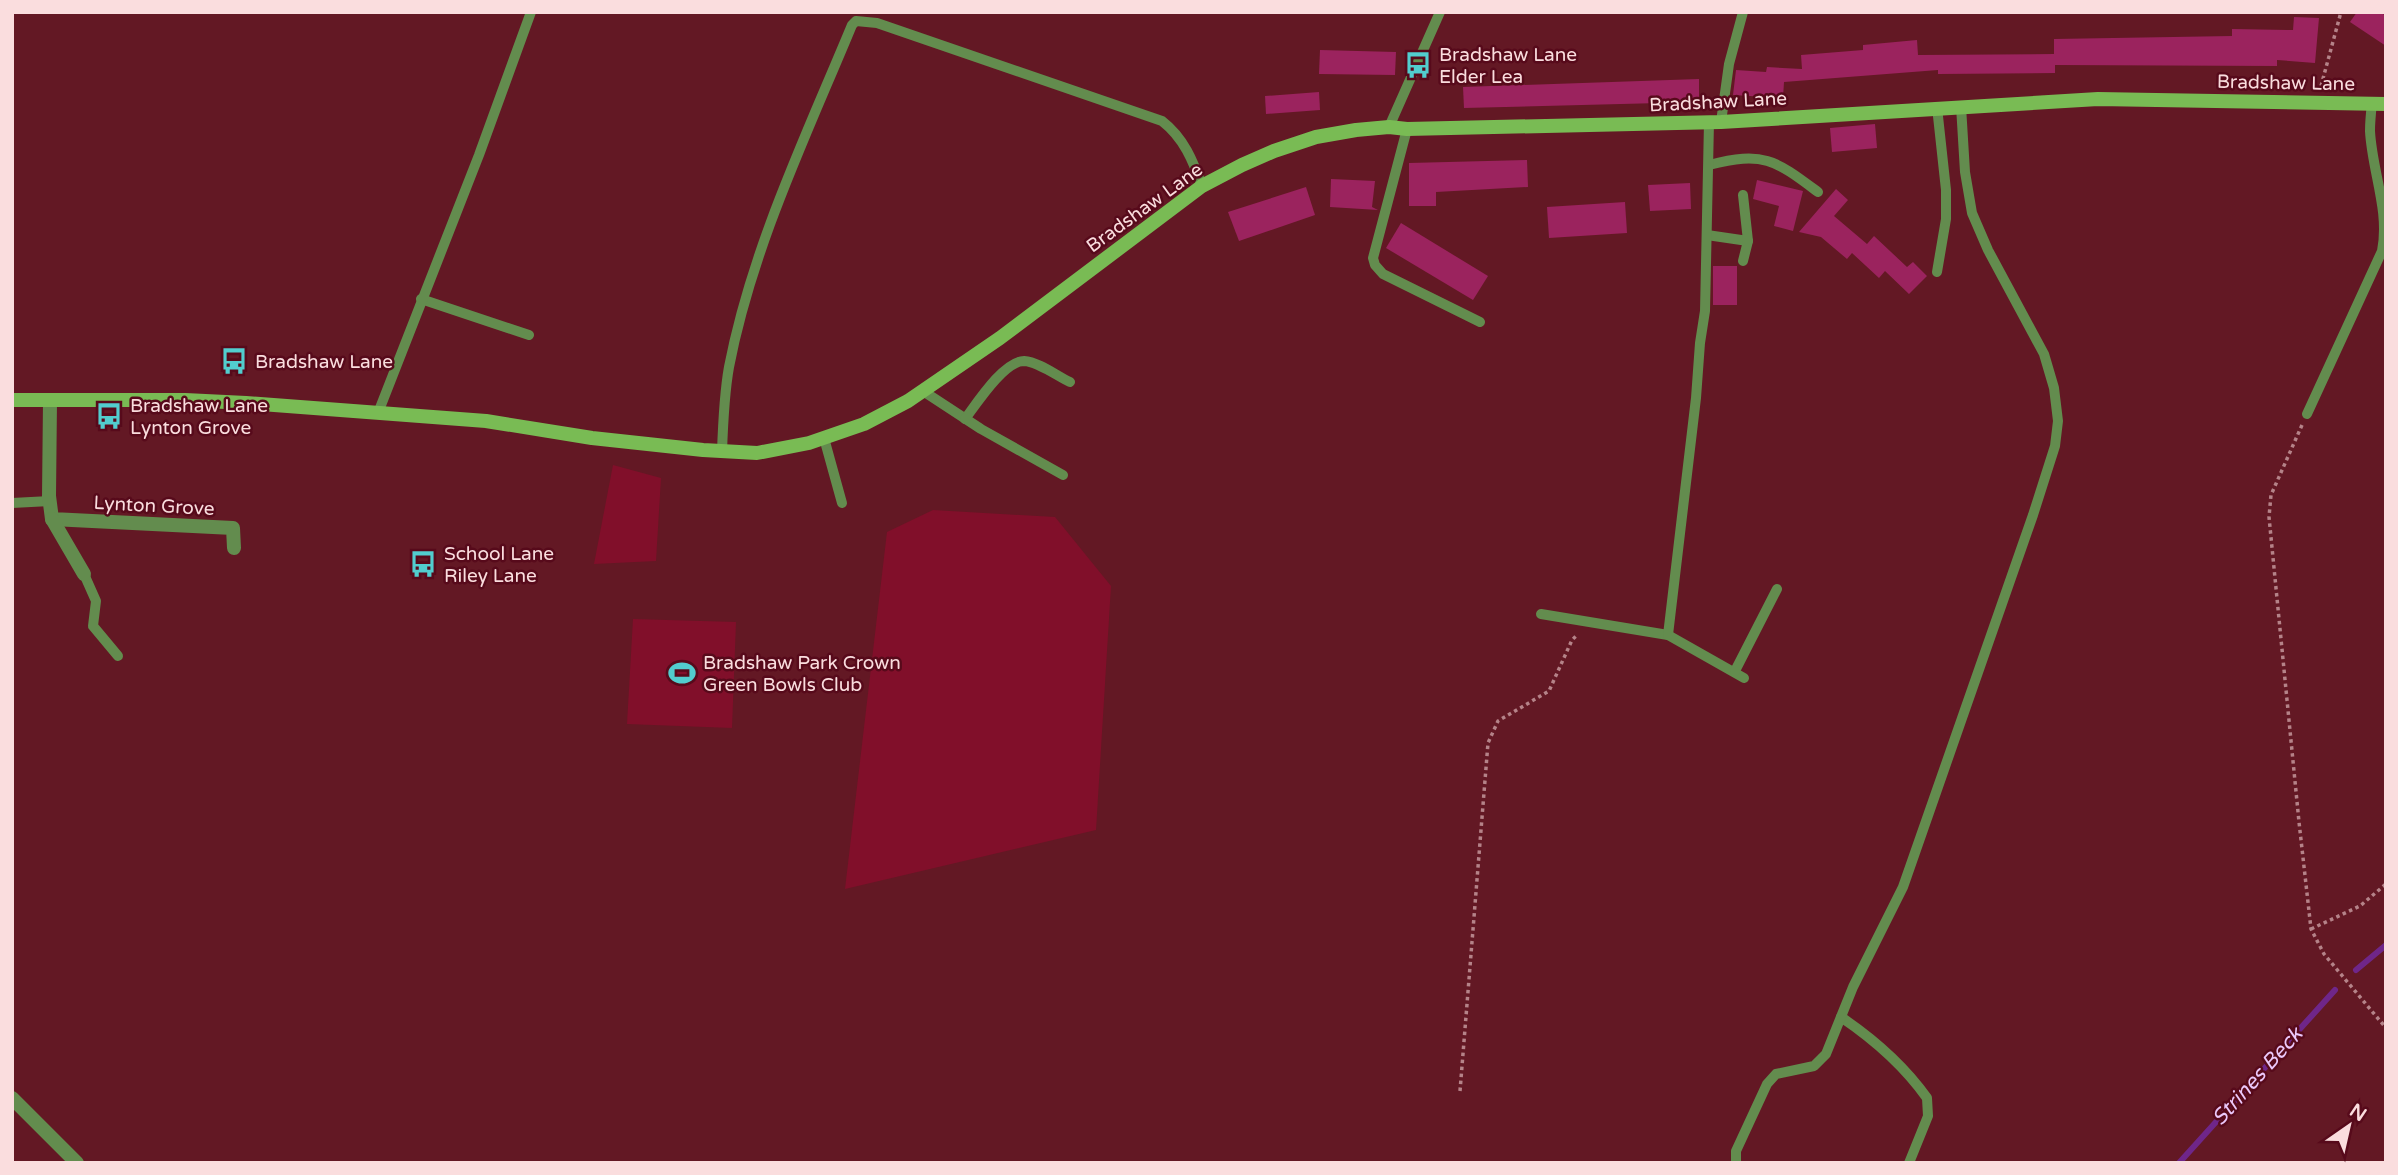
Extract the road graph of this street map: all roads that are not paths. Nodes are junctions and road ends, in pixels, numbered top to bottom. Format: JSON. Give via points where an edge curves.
{"nodes":[{"id":1,"x":531,"y":12,"type":"edge"},
{"id":2,"x":1440,"y":12,"type":"edge"},
{"id":3,"x":1743,"y":12,"type":"edge"},
{"id":4,"x":2379,"y":104,"type":"edge"},
{"id":5,"x":1961,"y":106,"type":"junction"},
{"id":6,"x":1937,"y":107,"type":"junction"},
{"id":7,"x":1715,"y":122,"type":"junction"},
{"id":8,"x":1390,"y":127,"type":"junction"},
{"id":9,"x":1407,"y":129,"type":"junction"},
{"id":10,"x":1709,"y":165,"type":"junction"},
{"id":11,"x":1202,"y":186,"type":"junction"},
{"id":12,"x":1818,"y":192,"type":"dead end"},
{"id":13,"x":1744,"y":195,"type":"dead end"},
{"id":14,"x":1707,"y":235,"type":"junction"},
{"id":15,"x":1748,"y":241,"type":"junction"},
{"id":16,"x":1743,"y":261,"type":"dead end"},
{"id":17,"x":1937,"y":272,"type":"dead end"},
{"id":18,"x":421,"y":299,"type":"junction"},
{"id":19,"x":1480,"y":322,"type":"dead end"},
{"id":20,"x":529,"y":335,"type":"dead end"},
{"id":21,"x":1070,"y":382,"type":"dead end"},
{"id":22,"x":923,"y":391,"type":"junction"},
{"id":23,"x":12,"y":400,"type":"edge"},
{"id":24,"x":50,"y":401,"type":"junction"},
{"id":25,"x":378,"y":413,"type":"junction"},
{"id":26,"x":2307,"y":414,"type":"road end"},
{"id":27,"x":965,"y":419,"type":"junction"},
{"id":28,"x":824,"y":438,"type":"junction"},
{"id":29,"x":722,"y":452,"type":"junction"},
{"id":30,"x":1063,"y":475,"type":"dead end"},
{"id":31,"x":50,"y":501,"type":"junction"},
{"id":32,"x":12,"y":503,"type":"edge"},
{"id":33,"x":842,"y":503,"type":"dead end"},
{"id":34,"x":52,"y":519,"type":"junction"},
{"id":35,"x":234,"y":548,"type":"dead end"},
{"id":36,"x":84,"y":575,"type":"joint"},
{"id":37,"x":1777,"y":589,"type":"dead end"},
{"id":38,"x":1541,"y":614,"type":"dead end"},
{"id":39,"x":1668,"y":635,"type":"junction"},
{"id":40,"x":118,"y":656,"type":"dead end"},
{"id":41,"x":1735,"y":671,"type":"junction"},
{"id":42,"x":1744,"y":678,"type":"dead end"},
{"id":43,"x":1841,"y":1017,"type":"junction"},
{"id":44,"x":12,"y":1098,"type":"edge"},
{"id":45,"x":77,"y":1163,"type":"edge"},
{"id":46,"x":1736,"y":1163,"type":"edge"},
{"id":47,"x":1909,"y":1163,"type":"edge"}],
"edges":[{"from":1,"to":18,"type":"lane"},
{"from":2,"to":8,"type":"lane"},
{"from":3,"to":7,"type":"lane"},
{"from":4,"to":5,"type":"street","name":"Bradshaw Lane","via":[[2098,99]]},
{"from":4,"to":26,"type":"lane","via":[[2370,130],[2383,218],[2382,251]]},
{"from":5,"to":6,"type":"street","name":"Bradshaw Lane"},
{"from":5,"to":43,"type":"lane","via":[[1972,213],[2044,354],[2054,388],[2055,446],[1903,887]]},
{"from":6,"to":7,"type":"street","name":"Bradshaw Lane"},
{"from":6,"to":17,"type":"lane","via":[[1946,209]]},
{"from":7,"to":9,"type":"street","name":"Bradshaw Lane"},
{"from":7,"to":10,"type":"lane"},
{"from":8,"to":9,"type":"street","name":"Bradshaw Lane"},
{"from":8,"to":11,"type":"street","name":"Bradshaw Lane","via":[[1316,136],[1274,150]]},
{"from":9,"to":19,"type":"lane","via":[[1373,258],[1375,265],[1383,274]]},
{"from":10,"to":12,"type":"lane","via":[[1752,158],[1779,163]]},
{"from":10,"to":14,"type":"lane"},
{"from":11,"to":22,"type":"street","name":"Bradshaw Lane"},
{"from":11,"to":29,"type":"lane","via":[[1190,153],[1162,121],[877,23],[856,21],[755,266],[729,367]]},
{"from":13,"to":15,"type":"lane"},
{"from":14,"to":15,"type":"lane"},
{"from":14,"to":39,"type":"lane","via":[[1705,311]]},
{"from":15,"to":16,"type":"lane"},
{"from":18,"to":20,"type":"lane"},
{"from":18,"to":25,"type":"lane"},
{"from":21,"to":27,"type":"lane","via":[[1026,361],[1018,362],[1001,374]]},
{"from":22,"to":27,"type":"lane"},
{"from":22,"to":28,"type":"street","name":"Bradshaw Lane","via":[[864,424]]},
{"from":23,"to":24,"type":"street","name":"Bradshaw Lane"},
{"from":24,"to":25,"type":"street","name":"Bradshaw Lane","via":[[185,400]]},
{"from":24,"to":31,"type":"street"},
{"from":25,"to":29,"type":"street","name":"Bradshaw Lane","via":[[486,421]]},
{"from":27,"to":30,"type":"lane"},
{"from":28,"to":29,"type":"street","name":"Bradshaw Lane","via":[[757,453]]},
{"from":28,"to":33,"type":"lane"},
{"from":31,"to":32,"type":"lane"},
{"from":31,"to":34,"type":"street"},
{"from":34,"to":35,"type":"street","name":"Lynton Grove","via":[[233,527]]},
{"from":34,"to":36,"type":"street"},
{"from":36,"to":40,"type":"lane","via":[[96,601],[93,626]]},
{"from":37,"to":41,"type":"lane"},
{"from":38,"to":39,"type":"lane"},
{"from":39,"to":41,"type":"lane"},
{"from":41,"to":42,"type":"lane"},
{"from":43,"to":46,"type":"lane","via":[[1826,1054],[1814,1066],[1776,1074],[1768,1084],[1736,1151]]},
{"from":43,"to":47,"type":"lane","via":[[1891,1059],[1927,1098],[1928,1116]]},
{"from":44,"to":45,"type":"street"}]}
